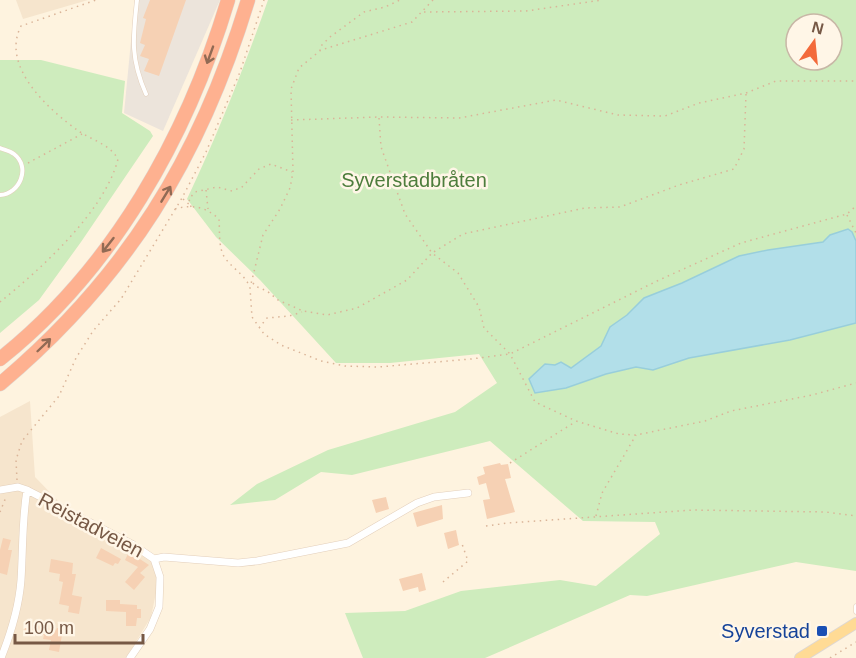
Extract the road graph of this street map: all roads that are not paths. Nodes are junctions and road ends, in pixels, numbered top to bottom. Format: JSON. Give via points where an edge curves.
{"nodes":[{"id":1,"x":137,"y":0,"type":"edge"},
{"id":2,"x":228,"y":0,"type":"edge"},
{"id":3,"x":248,"y":0,"type":"edge"},
{"id":4,"x":146,"y":94,"type":"dead end"},
{"id":5,"x":0,"y":148,"type":"edge"},
{"id":6,"x":0,"y":195,"type":"edge"},
{"id":7,"x":0,"y":359,"type":"edge"},
{"id":8,"x":0,"y":384,"type":"edge"},
{"id":9,"x":0,"y":490,"type":"edge"},
{"id":10,"x":27,"y":490,"type":"junction"},
{"id":11,"x":468,"y":493,"type":"dead end"},
{"id":12,"x":154,"y":559,"type":"junction"},
{"id":13,"x":856,"y":606,"type":"edge"},
{"id":14,"x":856,"y":612,"type":"edge"},
{"id":15,"x":856,"y":623,"type":"edge"},
{"id":16,"x":1,"y":658,"type":"edge"},
{"id":17,"x":130,"y":658,"type":"edge"},
{"id":18,"x":800,"y":658,"type":"edge"}],
"edges":[{"from":1,"to":4,"type":"lane","via":[[133,48]]},
{"from":2,"to":7,"type":"highway","one_way":true,"via":[[190,105],[143,195],[82,278]]},
{"from":8,"to":3,"type":"highway","one_way":true,"via":[[98,289],[159,205],[216,93]]},
{"from":5,"to":6,"type":"lane","via":[[14,154],[21,166],[16,188]]},
{"from":9,"to":10,"type":"street","name":"Reistadveien","via":[[18,486]]},
{"from":10,"to":12,"type":"street","name":"Reistadveien"},
{"from":10,"to":16,"type":"street","via":[[21,582]]},
{"from":11,"to":12,"type":"street","via":[[417,503],[339,545],[248,562]]},
{"from":12,"to":17,"type":"street","name":"Reistadveien","via":[[160,577],[159,607],[150,629]]},
{"from":13,"to":14,"type":"lane"},
{"from":15,"to":18,"type":"main road"}]}
